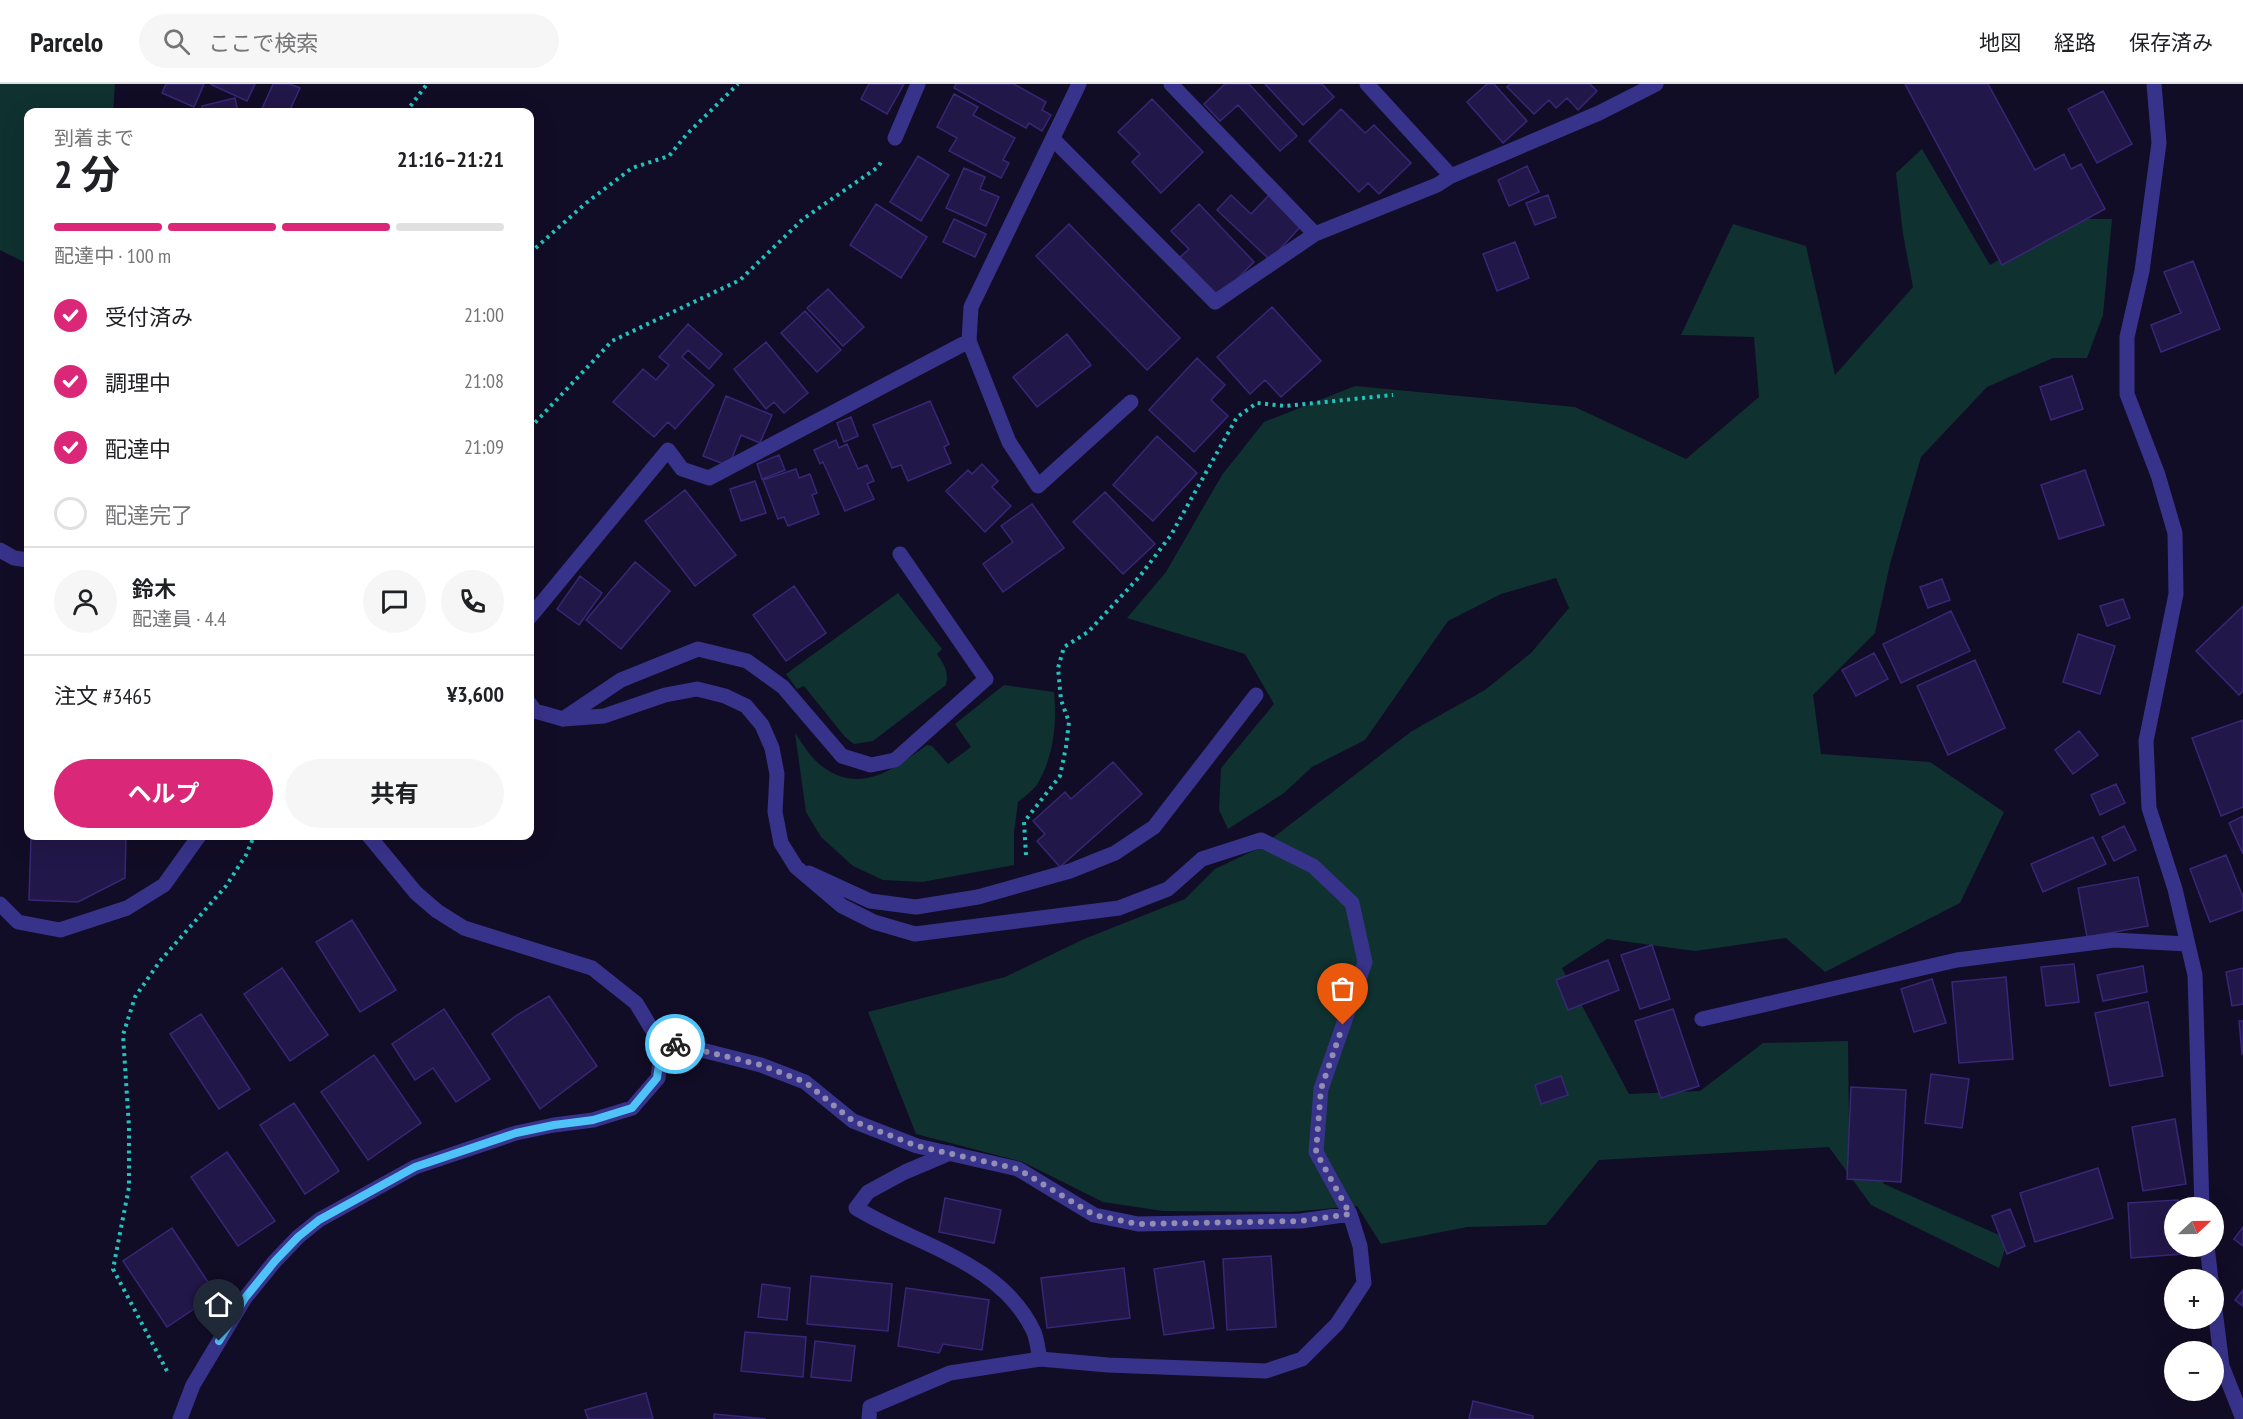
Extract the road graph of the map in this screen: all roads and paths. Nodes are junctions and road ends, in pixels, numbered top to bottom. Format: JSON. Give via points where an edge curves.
{"nodes":[{"id":1,"x":428,"y":84,"type":"edge"},
{"id":2,"x":738,"y":84,"type":"edge"},
{"id":3,"x":918,"y":84,"type":"edge"},
{"id":4,"x":1079,"y":84,"type":"edge"},
{"id":5,"x":1171,"y":84,"type":"edge"},
{"id":6,"x":1367,"y":84,"type":"edge"},
{"id":7,"x":1656,"y":84,"type":"edge"},
{"id":8,"x":2154,"y":84,"type":"edge"},
{"id":9,"x":409,"y":108,"type":"edge"},
{"id":10,"x":895,"y":138,"type":"joint"},
{"id":11,"x":1053,"y":139,"type":"junction"},
{"id":12,"x":1451,"y":176,"type":"junction"},
{"id":13,"x":1314,"y":234,"type":"junction"},
{"id":14,"x":534,"y":249,"type":"edge"},
{"id":15,"x":969,"y":341,"type":"junction"},
{"id":16,"x":1393,"y":395,"type":"dead end"},
{"id":17,"x":1131,"y":402,"type":"dead end"},
{"id":18,"x":534,"y":424,"type":"edge"},
{"id":19,"x":0,"y":550,"type":"edge"},
{"id":20,"x":900,"y":554,"type":"dead end"},
{"id":21,"x":24,"y":559,"type":"edge"},
{"id":22,"x":534,"y":612,"type":"edge"},
{"id":23,"x":1256,"y":694,"type":"dead end"},
{"id":24,"x":534,"y":710,"type":"edge"},
{"id":25,"x":563,"y":718,"type":"junction"},
{"id":26,"x":196,"y":840,"type":"edge"},
{"id":27,"x":252,"y":840,"type":"edge"},
{"id":28,"x":372,"y":840,"type":"edge"},
{"id":29,"x":796,"y":867,"type":"junction"},
{"id":30,"x":1029,"y":882,"type":"junction"},
{"id":31,"x":0,"y":904,"type":"edge"},
{"id":32,"x":2187,"y":944,"type":"junction"},
{"id":33,"x":1702,"y":1018,"type":"dead end"},
{"id":34,"x":662,"y":1046,"type":"junction"},
{"id":35,"x":950,"y":1154,"type":"junction"},
{"id":36,"x":2202,"y":1197,"type":"edge"},
{"id":37,"x":1350,"y":1214,"type":"junction"},
{"id":38,"x":2217,"y":1329,"type":"edge"},
{"id":39,"x":1040,"y":1359,"type":"junction"},
{"id":40,"x":182,"y":1413,"type":"edge"},
{"id":41,"x":869,"y":1419,"type":"edge"},
{"id":42,"x":2243,"y":1419,"type":"edge"}],
"edges":[{"from":1,"to":9,"type":"path"},
{"from":2,"to":14,"type":"path","via":[[669,156],[632,168]]},
{"from":3,"to":10,"type":"street"},
{"from":4,"to":11,"type":"street"},
{"from":5,"to":13,"type":"street"},
{"from":6,"to":12,"type":"street"},
{"from":7,"to":12,"type":"street","via":[[1599,113]]},
{"from":8,"to":32,"type":"street","via":[[2159,143],[2142,271],[2127,337],[2127,394],[2175,533],[2176,594],[2146,741],[2149,808],[2175,889]]},
{"from":10,"to":18,"type":"path","via":[[878,167],[803,219],[740,280],[612,341]]},
{"from":11,"to":13,"type":"street","via":[[1215,302]]},
{"from":11,"to":15,"type":"street","via":[[971,307]]},
{"from":12,"to":13,"type":"street"},
{"from":15,"to":17,"type":"street","via":[[1009,442],[1038,486]]},
{"from":15,"to":22,"type":"street","via":[[709,478],[682,469],[668,450]]},
{"from":16,"to":30,"type":"path","via":[[1285,405],[1257,403],[1237,417],[1171,535],[1140,576],[1088,632],[1064,647],[1058,668],[1060,700],[1069,722],[1066,747],[1060,776],[1023,822]]},
{"from":19,"to":21,"type":"street"},
{"from":20,"to":25,"type":"street","via":[[986,679],[895,760],[871,765],[842,756],[783,687],[747,661],[698,649],[621,680]]},
{"from":23,"to":30,"type":"street","via":[[1154,827],[1115,853]]},
{"from":24,"to":25,"type":"street"},
{"from":25,"to":29,"type":"street","via":[[604,716],[665,695],[697,689],[746,706],[762,725],[772,748],[777,774],[775,812],[781,843]]},
{"from":26,"to":31,"type":"street","via":[[164,885],[127,908],[60,930],[18,922]]},
{"from":27,"to":40,"type":"path","via":[[226,886],[160,961],[135,997],[123,1035],[129,1188],[113,1269],[153,1341]]},
{"from":28,"to":34,"type":"street","via":[[416,893],[464,928],[592,968],[636,1002]]},
{"from":29,"to":30,"type":"street","via":[[870,901],[916,907],[978,897]]},
{"from":29,"to":37,"type":"street","via":[[842,906],[874,922],[915,934],[1119,908],[1168,889],[1202,859],[1261,840],[1312,866],[1352,903],[1365,962],[1321,1089],[1316,1152]]},
{"from":32,"to":33,"type":"street","via":[[2114,940],[1957,960]]},
{"from":32,"to":36,"type":"street","via":[[2195,975]]},
{"from":34,"to":35,"type":"street","via":[[678,1044],[761,1065],[805,1082],[853,1121],[917,1146]]},
{"from":34,"to":40,"type":"street","via":[[657,1078],[632,1108],[593,1120],[516,1133],[415,1167],[319,1220],[275,1261],[245,1298],[193,1385]]},
{"from":35,"to":37,"type":"street","via":[[1018,1169],[1094,1215],[1138,1224],[1301,1221]]},
{"from":35,"to":39,"type":"street","via":[[868,1192],[856,1208],[990,1278],[1012,1299],[1034,1333]]},
{"from":37,"to":39,"type":"street","via":[[1360,1246],[1364,1283],[1337,1324],[1302,1359],[1266,1371]]},
{"from":38,"to":42,"type":"street","via":[[2222,1366]]},
{"from":39,"to":41,"type":"street","via":[[950,1373],[870,1407]]}]}
